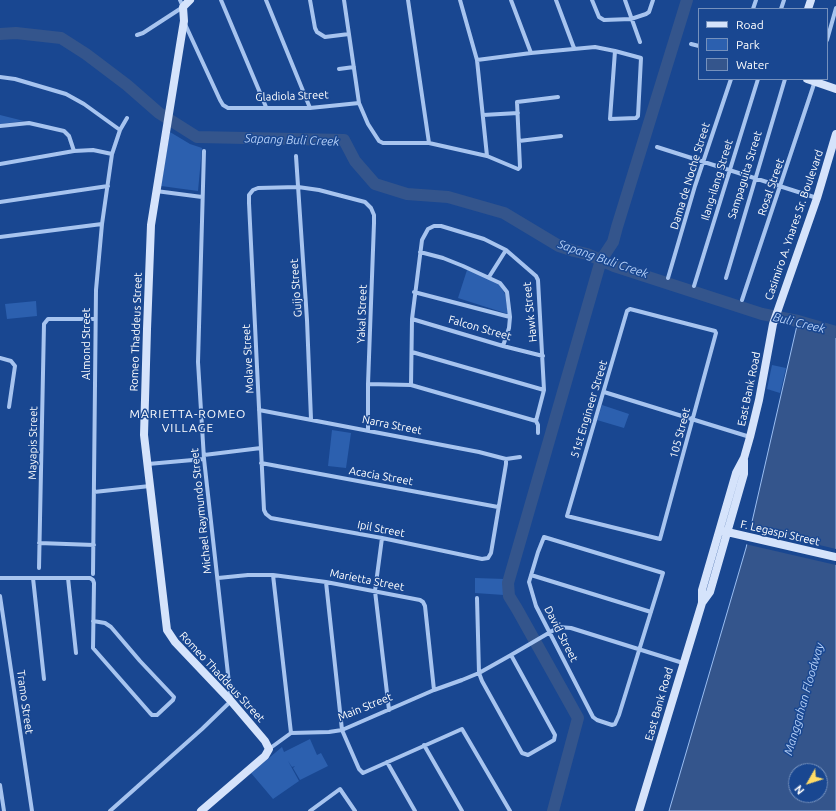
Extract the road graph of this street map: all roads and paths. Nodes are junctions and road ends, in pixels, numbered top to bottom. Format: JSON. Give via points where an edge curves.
{"nodes":[{"id":1,"x":190,"y":0,"type":"edge"},
{"id":2,"x":221,"y":0,"type":"edge"},
{"id":3,"x":266,"y":0,"type":"edge"},
{"id":4,"x":310,"y":0,"type":"edge"},
{"id":5,"x":344,"y":0,"type":"edge"},
{"id":6,"x":408,"y":0,"type":"edge"},
{"id":7,"x":460,"y":0,"type":"edge"},
{"id":8,"x":511,"y":0,"type":"edge"},
{"id":9,"x":556,"y":0,"type":"edge"},
{"id":10,"x":592,"y":0,"type":"edge"},
{"id":11,"x":625,"y":0,"type":"edge"},
{"id":12,"x":653,"y":0,"type":"edge"},
{"id":13,"x":181,"y":4,"type":"edge"},
{"id":14,"x":836,"y":8,"type":"edge"},
{"id":15,"x":631,"y":19,"type":"junction"},
{"id":16,"x":184,"y":21,"type":"junction"},
{"id":17,"x":349,"y":34,"type":"junction"},
{"id":18,"x":137,"y":35,"type":"dead end"},
{"id":19,"x":828,"y":36,"type":"edge"},
{"id":20,"x":640,"y":42,"type":"dead end"},
{"id":21,"x":691,"y":44,"type":"dead end"},
{"id":22,"x":698,"y":46,"type":"edge"},
{"id":23,"x":574,"y":48,"type":"junction"},
{"id":24,"x":531,"y":52,"type":"junction"},
{"id":25,"x":615,"y":52,"type":"junction"},
{"id":26,"x":477,"y":60,"type":"junction"},
{"id":27,"x":354,"y":67,"type":"junction"},
{"id":28,"x":339,"y":69,"type":"dead end"},
{"id":29,"x":0,"y":77,"type":"edge"},
{"id":30,"x":731,"y":80,"type":"edge"},
{"id":31,"x":758,"y":80,"type":"edge"},
{"id":32,"x":785,"y":80,"type":"edge"},
{"id":33,"x":815,"y":80,"type":"edge"},
{"id":34,"x":836,"y":89,"type":"edge"},
{"id":35,"x":558,"y":97,"type":"dead end"},
{"id":36,"x":359,"y":103,"type":"junction"},
{"id":37,"x":266,"y":108,"type":"junction"},
{"id":38,"x":310,"y":108,"type":"junction"},
{"id":39,"x":518,"y":113,"type":"junction"},
{"id":40,"x":483,"y":115,"type":"junction"},
{"id":41,"x":127,"y":118,"type":"dead end"},
{"id":42,"x":0,"y":126,"type":"edge"},
{"id":43,"x":120,"y":130,"type":"junction"},
{"id":44,"x":836,"y":134,"type":"edge"},
{"id":45,"x":561,"y":136,"type":"dead end"},
{"id":46,"x":519,"y":141,"type":"junction"},
{"id":47,"x":429,"y":143,"type":"junction"},
{"id":48,"x":657,"y":147,"type":"dead end"},
{"id":49,"x":74,"y":151,"type":"junction"},
{"id":50,"x":204,"y":151,"type":"dead end"},
{"id":51,"x":112,"y":154,"type":"junction"},
{"id":52,"x":296,"y":156,"type":"dead end"},
{"id":53,"x":487,"y":156,"type":"junction"},
{"id":54,"x":704,"y":162,"type":"junction"},
{"id":55,"x":0,"y":164,"type":"edge"},
{"id":56,"x":729,"y":170,"type":"junction"},
{"id":57,"x":756,"y":178,"type":"junction"},
{"id":58,"x":108,"y":186,"type":"junction"},
{"id":59,"x":780,"y":186,"type":"junction"},
{"id":60,"x":298,"y":187,"type":"junction"},
{"id":61,"x":156,"y":191,"type":"junction"},
{"id":62,"x":202,"y":197,"type":"junction"},
{"id":63,"x":817,"y":198,"type":"junction"},
{"id":64,"x":0,"y":202,"type":"edge"},
{"id":65,"x":102,"y":224,"type":"junction"},
{"id":66,"x":0,"y":237,"type":"edge"},
{"id":67,"x":506,"y":250,"type":"junction"},
{"id":68,"x":420,"y":252,"type":"junction"},
{"id":69,"x":489,"y":276,"type":"junction"},
{"id":70,"x":668,"y":278,"type":"dead end"},
{"id":71,"x":726,"y":278,"type":"dead end"},
{"id":72,"x":694,"y":286,"type":"dead end"},
{"id":73,"x":414,"y":292,"type":"junction"},
{"id":74,"x":742,"y":300,"type":"dead end"},
{"id":75,"x":510,"y":317,"type":"junction"},
{"id":76,"x":95,"y":319,"type":"junction"},
{"id":77,"x":412,"y":319,"type":"junction"},
{"id":78,"x":773,"y":324,"type":"joint"},
{"id":79,"x":715,"y":331,"type":"joint"},
{"id":80,"x":503,"y":346,"type":"junction"},
{"id":81,"x":412,"y":352,"type":"junction"},
{"id":82,"x":543,"y":356,"type":"junction"},
{"id":83,"x":0,"y":358,"type":"edge"},
{"id":84,"x":368,"y":384,"type":"junction"},
{"id":85,"x":411,"y":385,"type":"junction"},
{"id":86,"x":544,"y":390,"type":"junction"},
{"id":87,"x":604,"y":392,"type":"junction"},
{"id":88,"x":8,"y":407,"type":"dead end"},
{"id":89,"x":260,"y":410,"type":"junction"},
{"id":90,"x":311,"y":419,"type":"junction"},
{"id":91,"x":693,"y":419,"type":"junction"},
{"id":92,"x":536,"y":421,"type":"junction"},
{"id":93,"x":368,"y":430,"type":"junction"},
{"id":94,"x":538,"y":433,"type":"dead end"},
{"id":95,"x":750,"y":437,"type":"junction"},
{"id":96,"x":261,"y":448,"type":"junction"},
{"id":97,"x":204,"y":457,"type":"junction"},
{"id":98,"x":520,"y":458,"type":"dead end"},
{"id":99,"x":506,"y":459,"type":"junction"},
{"id":100,"x":261,"y":463,"type":"junction"},
{"id":101,"x":148,"y":464,"type":"junction"},
{"id":102,"x":150,"y":486,"type":"junction"},
{"id":103,"x":94,"y":492,"type":"junction"},
{"id":104,"x":498,"y":507,"type":"junction"},
{"id":105,"x":271,"y":518,"type":"joint"},
{"id":106,"x":724,"y":531,"type":"junction"},
{"id":107,"x":382,"y":538,"type":"junction"},
{"id":108,"x":660,"y":539,"type":"joint"},
{"id":109,"x":39,"y":543,"type":"junction"},
{"id":110,"x":94,"y":545,"type":"junction"},
{"id":111,"x":836,"y":557,"type":"edge"},
{"id":112,"x":39,"y":568,"type":"dead end"},
{"id":113,"x":93,"y":574,"type":"dead end"},
{"id":114,"x":273,"y":575,"type":"junction"},
{"id":115,"x":531,"y":575,"type":"junction"},
{"id":116,"x":0,"y":578,"type":"edge"},
{"id":117,"x":33,"y":578,"type":"junction"},
{"id":118,"x":68,"y":578,"type":"junction"},
{"id":119,"x":218,"y":578,"type":"junction"},
{"id":120,"x":326,"y":582,"type":"junction"},
{"id":121,"x":375,"y":591,"type":"junction"},
{"id":122,"x":0,"y":596,"type":"edge"},
{"id":123,"x":477,"y":598,"type":"dead end"},
{"id":124,"x":651,"y":612,"type":"junction"},
{"id":125,"x":94,"y":621,"type":"junction"},
{"id":126,"x":550,"y":632,"type":"junction"},
{"id":127,"x":639,"y":650,"type":"junction"},
{"id":128,"x":76,"y":653,"type":"dead end"},
{"id":129,"x":511,"y":656,"type":"junction"},
{"id":130,"x":683,"y":663,"type":"junction"},
{"id":131,"x":479,"y":673,"type":"junction"},
{"id":132,"x":44,"y":680,"type":"dead end"},
{"id":133,"x":434,"y":690,"type":"junction"},
{"id":134,"x":231,"y":701,"type":"junction"},
{"id":135,"x":389,"y":710,"type":"junction"},
{"id":136,"x":342,"y":730,"type":"junction"},
{"id":137,"x":291,"y":733,"type":"junction"},
{"id":138,"x":424,"y":745,"type":"junction"},
{"id":139,"x":269,"y":749,"type":"junction"},
{"id":140,"x":386,"y":762,"type":"junction"},
{"id":141,"x":0,"y":785,"type":"edge"},
{"id":142,"x":4,"y":811,"type":"edge"},
{"id":143,"x":32,"y":811,"type":"edge"},
{"id":144,"x":110,"y":811,"type":"edge"},
{"id":145,"x":201,"y":811,"type":"edge"},
{"id":146,"x":310,"y":811,"type":"edge"},
{"id":147,"x":355,"y":811,"type":"edge"},
{"id":148,"x":415,"y":811,"type":"edge"},
{"id":149,"x":462,"y":811,"type":"edge"},
{"id":150,"x":510,"y":811,"type":"edge"},
{"id":151,"x":639,"y":811,"type":"edge"}],
"edges":[{"from":1,"to":13,"type":"street"},
{"from":2,"to":37,"type":"street"},
{"from":3,"to":38,"type":"street"},
{"from":4,"to":17,"type":"street","via":[[317,32],[325,37]]},
{"from":5,"to":17,"type":"street"},
{"from":6,"to":47,"type":"street"},
{"from":7,"to":26,"type":"street"},
{"from":8,"to":24,"type":"street"},
{"from":9,"to":23,"type":"street"},
{"from":10,"to":15,"type":"street","via":[[601,20]]},
{"from":11,"to":15,"type":"street"},
{"from":12,"to":15,"type":"street","via":[[649,12]]},
{"from":13,"to":16,"type":"street","name":"Gladiola Street"},
{"from":13,"to":18,"type":"street"},
{"from":14,"to":19,"type":"street"},
{"from":15,"to":20,"type":"street"},
{"from":16,"to":37,"type":"street","name":"Gladiola Street","via":[[224,105],[234,109]]},
{"from":16,"to":61,"type":"street","name":"Romeo Thaddeus Street"},
{"from":17,"to":27,"type":"street"},
{"from":21,"to":22,"type":"street"},
{"from":23,"to":24,"type":"street"},
{"from":23,"to":25,"type":"street","via":[[596,47]]},
{"from":24,"to":26,"type":"street"},
{"from":25,"to":25,"type":"street","via":[[610,119],[636,118],[642,58]]},
{"from":26,"to":40,"type":"street"},
{"from":27,"to":28,"type":"street"},
{"from":27,"to":36,"type":"street"},
{"from":29,"to":43,"type":"street","via":[[66,94]]},
{"from":30,"to":54,"type":"street","name":"Dama de Noche Street"},
{"from":31,"to":56,"type":"street","name":"Ilang-ilang Street"},
{"from":32,"to":57,"type":"street","name":"Sampaguita Street"},
{"from":33,"to":34,"type":"street"},
{"from":33,"to":59,"type":"street","name":"Rosal Street"},
{"from":35,"to":39,"type":"street","via":[[518,102]]},
{"from":36,"to":38,"type":"street","name":"Gladiola Street"},
{"from":36,"to":47,"type":"street","via":[[379,141]]},
{"from":37,"to":38,"type":"street","name":"Gladiola Street"},
{"from":39,"to":40,"type":"street"},
{"from":39,"to":46,"type":"street"},
{"from":40,"to":53,"type":"street"},
{"from":41,"to":43,"type":"street","name":"Almond Street"},
{"from":42,"to":49,"type":"street","via":[[29,123],[64,132],[69,136]]},
{"from":43,"to":51,"type":"street","name":"Almond Street"},
{"from":44,"to":63,"type":"street","name":"Casimiro A. Ynares Sr. Boulevard"},
{"from":45,"to":46,"type":"street"},
{"from":46,"to":53,"type":"street","via":[[520,168]]},
{"from":47,"to":53,"type":"street"},
{"from":48,"to":54,"type":"street"},
{"from":49,"to":51,"type":"street","via":[[93,150]]},
{"from":49,"to":55,"type":"street"},
{"from":50,"to":62,"type":"street","name":"Michael Raymundo Street"},
{"from":51,"to":58,"type":"street","name":"Almond Street"},
{"from":52,"to":60,"type":"street","name":"Guijo Street"},
{"from":54,"to":56,"type":"street"},
{"from":54,"to":70,"type":"street","name":"Dama de Noche Street"},
{"from":56,"to":57,"type":"street"},
{"from":56,"to":72,"type":"street","name":"Ilang-ilang Street"},
{"from":57,"to":59,"type":"street"},
{"from":57,"to":71,"type":"street","name":"Sampaguita Street"},
{"from":58,"to":64,"type":"street"},
{"from":58,"to":65,"type":"street","name":"Almond Street"},
{"from":59,"to":63,"type":"street"},
{"from":59,"to":74,"type":"street","name":"Rosal Street"},
{"from":60,"to":84,"type":"street","name":"Yakal Street","via":[[365,202],[374,214]]},
{"from":60,"to":89,"type":"street","name":"Molave Street","via":[[258,188],[249,195]]},
{"from":60,"to":90,"type":"street","name":"Guijo Street"},
{"from":61,"to":62,"type":"street"},
{"from":61,"to":101,"type":"street","name":"Romeo Thaddeus Street","via":[[151,225],[147,329],[144,435]]},
{"from":62,"to":97,"type":"street","name":"Michael Raymundo Street","via":[[198,355]]},
{"from":63,"to":78,"type":"street","name":"Casimiro A. Ynares Sr. Boulevard"},
{"from":65,"to":66,"type":"street"},
{"from":65,"to":76,"type":"street","name":"Almond Street"},
{"from":67,"to":68,"type":"street","name":"Hawk Street","via":[[484,239],[434,226],[428,228]]},
{"from":67,"to":69,"type":"street"},
{"from":67,"to":82,"type":"street","name":"Hawk Street","via":[[538,280]]},
{"from":68,"to":69,"type":"street"},
{"from":68,"to":73,"type":"street","name":"Hawk Street"},
{"from":69,"to":75,"type":"street","via":[[500,283],[507,292]]},
{"from":73,"to":75,"type":"street"},
{"from":73,"to":77,"type":"street","name":"Hawk Street"},
{"from":75,"to":80,"type":"street"},
{"from":76,"to":103,"type":"street","name":"Almond Street"},
{"from":76,"to":109,"type":"street","name":"Mayapis Street","via":[[48,319],[44,324]]},
{"from":77,"to":80,"type":"street","name":"Falcon Street"},
{"from":77,"to":81,"type":"street","name":"Hawk Street"},
{"from":78,"to":95,"type":"street","name":"East Bank Road"},
{"from":79,"to":87,"type":"street","name":"51st Engineer Street","via":[[630,309],[627,311]]},
{"from":79,"to":91,"type":"street","name":"105 Street"},
{"from":80,"to":82,"type":"street","name":"Falcon Street"},
{"from":81,"to":85,"type":"street","name":"Hawk Street"},
{"from":81,"to":86,"type":"street"},
{"from":82,"to":86,"type":"street","name":"Hawk Street"},
{"from":83,"to":88,"type":"street","via":[[12,361],[15,366]]},
{"from":84,"to":85,"type":"street"},
{"from":84,"to":93,"type":"street","name":"Yakal Street"},
{"from":85,"to":92,"type":"street"},
{"from":86,"to":92,"type":"street","name":"Hawk Street"},
{"from":87,"to":91,"type":"street"},
{"from":87,"to":108,"type":"street","name":"51st Engineer Street","via":[[567,516]]},
{"from":89,"to":90,"type":"street","name":"Narra Street"},
{"from":89,"to":96,"type":"street","name":"Molave Street"},
{"from":90,"to":93,"type":"street","name":"Narra Street"},
{"from":91,"to":95,"type":"street"},
{"from":91,"to":108,"type":"street","name":"105 Street"},
{"from":92,"to":94,"type":"street","name":"Hawk Street"},
{"from":93,"to":99,"type":"street","name":"Narra Street"},
{"from":95,"to":106,"type":"street","name":"East Bank Road","via":[[744,458],[736,473]]},
{"from":96,"to":97,"type":"street"},
{"from":96,"to":100,"type":"street","name":"Molave Street"},
{"from":97,"to":101,"type":"street"},
{"from":97,"to":119,"type":"street","name":"Michael Raymundo Street"},
{"from":98,"to":99,"type":"street","name":"Narra Street"},
{"from":99,"to":104,"type":"street"},
{"from":100,"to":104,"type":"street","name":"Acacia Street"},
{"from":100,"to":105,"type":"street","name":"Molave Street","via":[[264,510]]},
{"from":101,"to":102,"type":"street","name":"Romeo Thaddeus Street"},
{"from":102,"to":103,"type":"street"},
{"from":102,"to":134,"type":"street","name":"Romeo Thaddeus Street","via":[[167,630],[175,642]]},
{"from":103,"to":110,"type":"street","name":"Almond Street"},
{"from":104,"to":107,"type":"street","name":"Ipil Street","via":[[488,558],[482,559]]},
{"from":105,"to":107,"type":"street","name":"Ipil Street"},
{"from":106,"to":111,"type":"street","name":"F. Legaspi Street"},
{"from":106,"to":130,"type":"street","name":"East Bank Road","via":[[702,590],[702,603]]},
{"from":107,"to":121,"type":"street"},
{"from":109,"to":110,"type":"street"},
{"from":109,"to":112,"type":"street","name":"Mayapis Street"},
{"from":110,"to":113,"type":"street","name":"Almond Street"},
{"from":114,"to":119,"type":"street","name":"Marietta Street","via":[[248,574]]},
{"from":114,"to":120,"type":"street","name":"Marietta Street"},
{"from":114,"to":137,"type":"street"},
{"from":115,"to":124,"type":"street"},
{"from":115,"to":124,"type":"street","name":"David Street","via":[[544,538],[663,573]]},
{"from":115,"to":126,"type":"street","name":"David Street","via":[[529,582],[536,606]]},
{"from":116,"to":117,"type":"street"},
{"from":117,"to":118,"type":"street"},
{"from":117,"to":132,"type":"street"},
{"from":118,"to":125,"type":"street","via":[[90,578],[94,583]]},
{"from":118,"to":128,"type":"street"},
{"from":119,"to":134,"type":"street","name":"Michael Raymundo Street"},
{"from":120,"to":121,"type":"street","name":"Marietta Street"},
{"from":120,"to":136,"type":"street"},
{"from":121,"to":133,"type":"street","name":"Marietta Street","via":[[423,602]]},
{"from":121,"to":135,"type":"street"},
{"from":122,"to":143,"type":"street","name":"Tramo Street"},
{"from":123,"to":131,"type":"street"},
{"from":124,"to":127,"type":"street"},
{"from":125,"to":125,"type":"street","via":[[93,648],[150,713],[157,714],[174,699],[111,627]]},
{"from":126,"to":127,"type":"street","via":[[559,627],[571,628]]},
{"from":126,"to":127,"type":"street","name":"David Street","via":[[593,717],[612,725],[617,722]]},
{"from":126,"to":129,"type":"street","name":"Main Street"},
{"from":127,"to":130,"type":"street"},
{"from":129,"to":131,"type":"street","name":"Main Street"},
{"from":129,"to":131,"type":"street","via":[[556,737],[530,754],[524,754]]},
{"from":130,"to":151,"type":"street","name":"East Bank Road"},
{"from":131,"to":133,"type":"street","name":"Main Street"},
{"from":133,"to":135,"type":"street","name":"Main Street"},
{"from":134,"to":139,"type":"street","name":"Romeo Thaddeus Street"},
{"from":134,"to":144,"type":"street"},
{"from":135,"to":136,"type":"street","name":"Main Street"},
{"from":136,"to":137,"type":"street","name":"Main Street"},
{"from":136,"to":140,"type":"street","via":[[363,773]]},
{"from":137,"to":139,"type":"street"},
{"from":138,"to":140,"type":"street"},
{"from":138,"to":149,"type":"street"},
{"from":138,"to":150,"type":"street","via":[[462,729]]},
{"from":139,"to":145,"type":"street","via":[[265,756]]},
{"from":140,"to":148,"type":"street"},
{"from":141,"to":142,"type":"street"},
{"from":146,"to":147,"type":"street","via":[[340,789]]}]}
